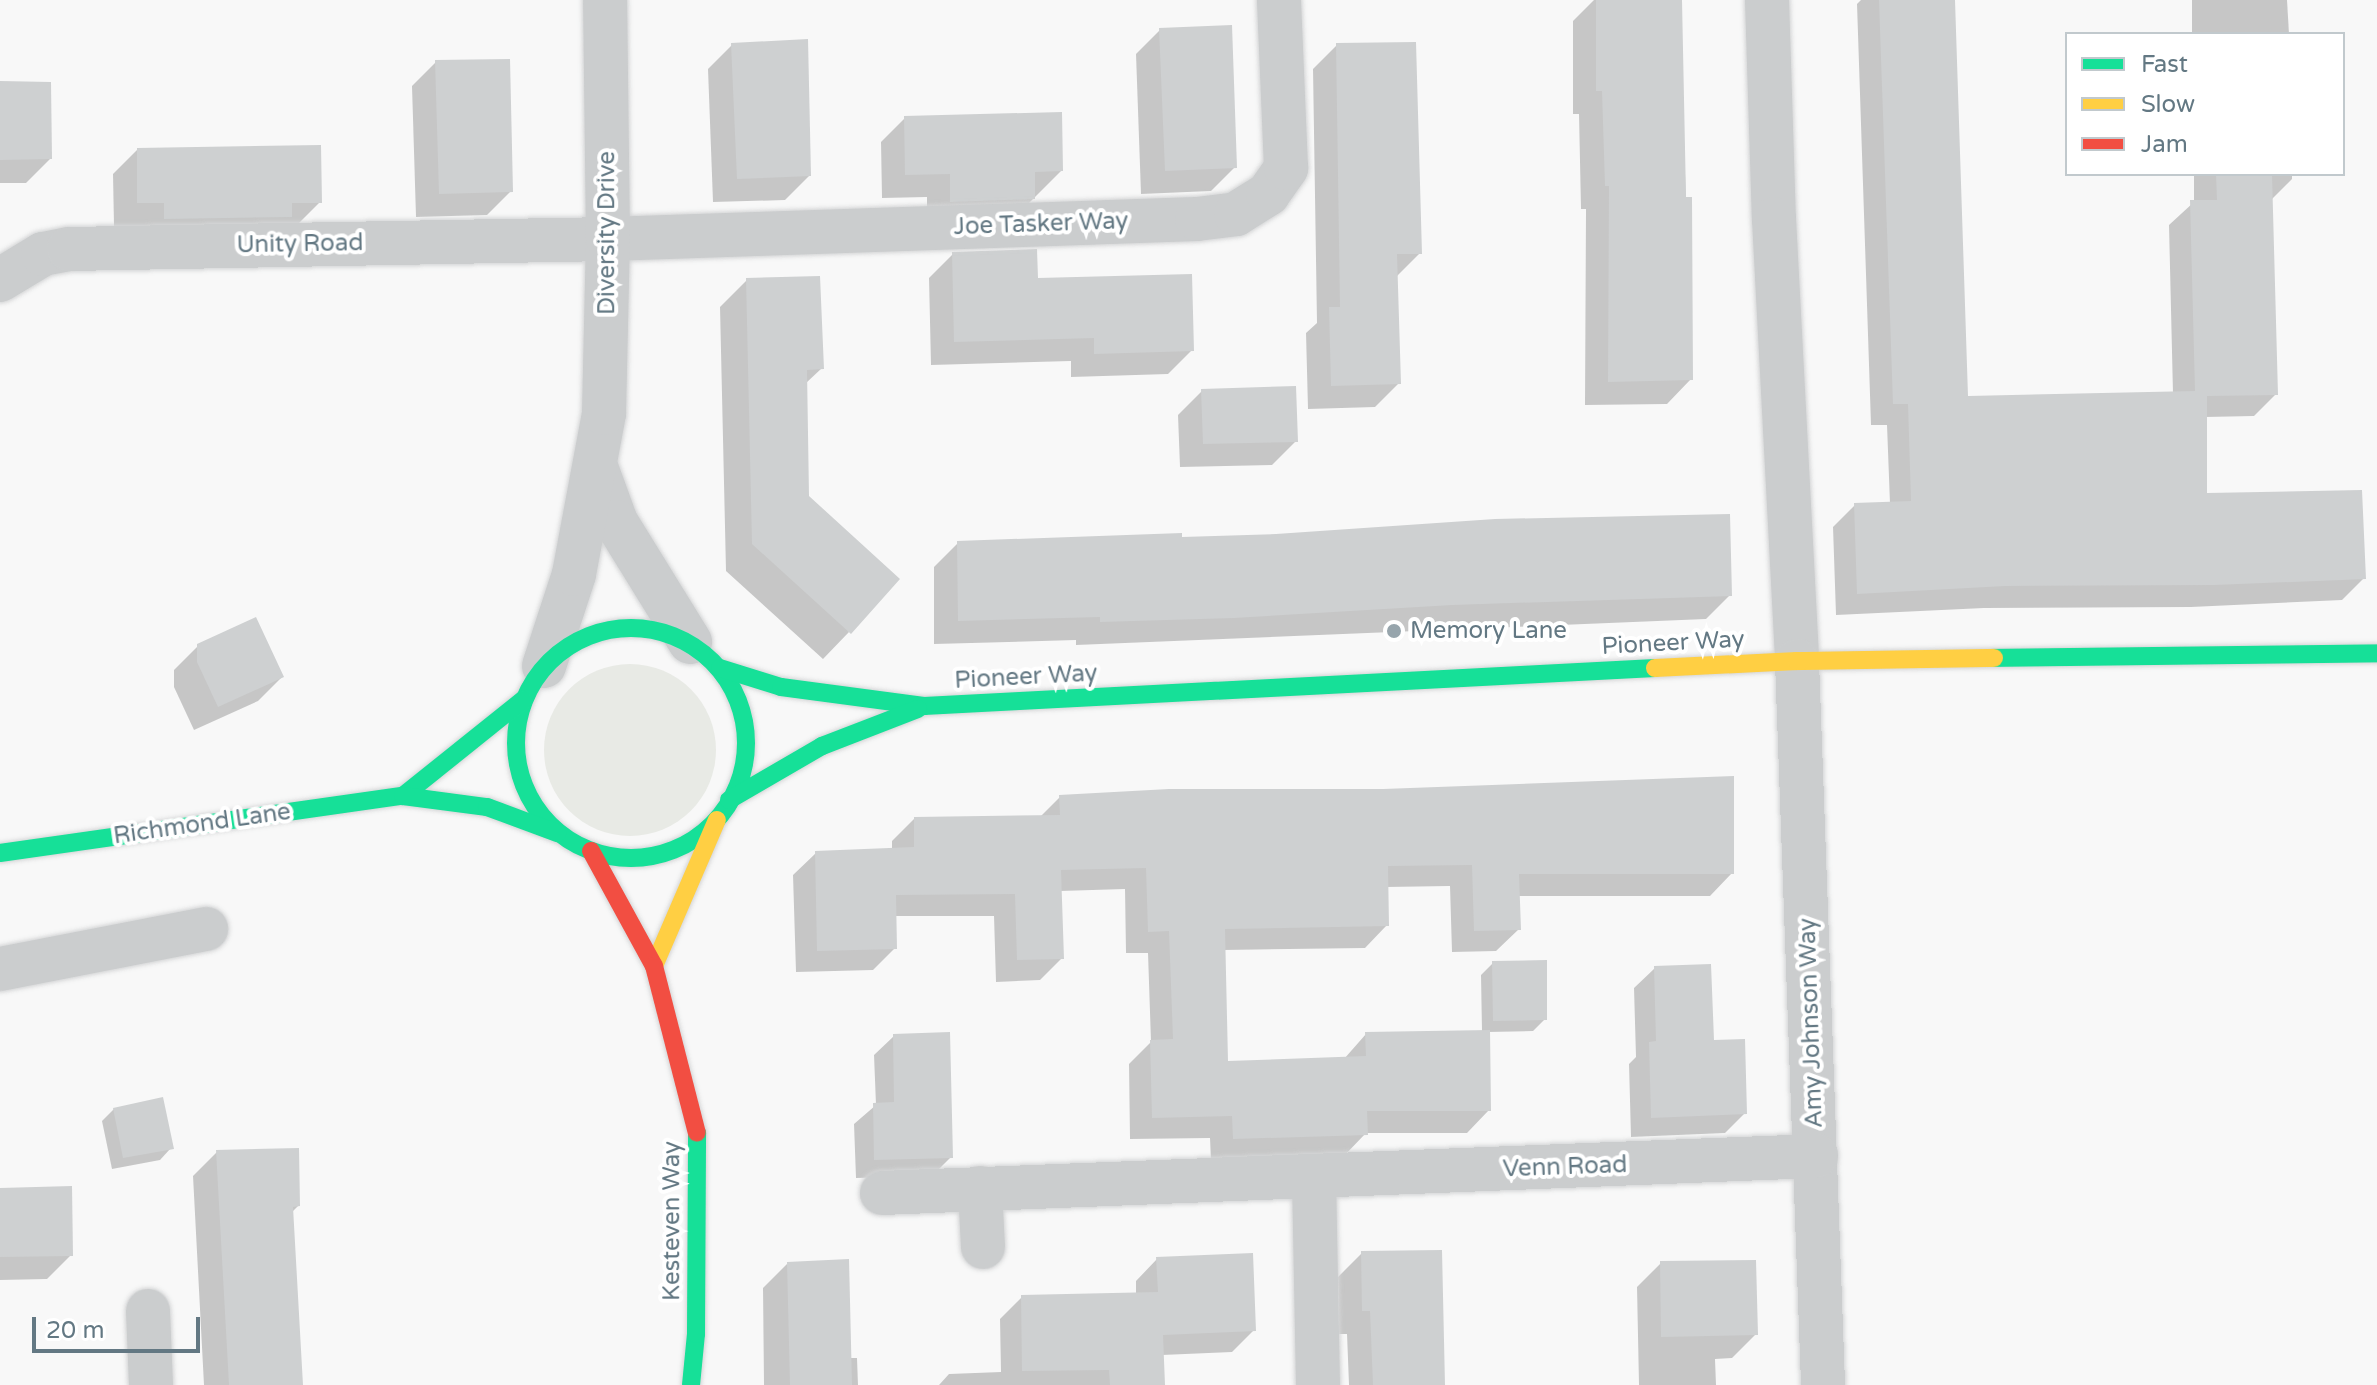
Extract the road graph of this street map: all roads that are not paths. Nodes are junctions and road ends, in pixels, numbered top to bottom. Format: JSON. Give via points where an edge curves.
{"nodes":[{"id":1,"x":605,"y":0,"type":"edge"},
{"id":2,"x":1279,"y":0,"type":"edge"},
{"id":3,"x":1767,"y":0,"type":"edge"},
{"id":4,"x":608,"y":239,"type":"junction"},
{"id":5,"x":0,"y":280,"type":"edge"},
{"id":6,"x":596,"y":465,"type":"junction"},
{"id":7,"x":2377,"y":653,"type":"edge"},
{"id":8,"x":705,"y":655,"type":"junction"},
{"id":9,"x":1797,"y":661,"type":"junction"},
{"id":10,"x":534,"y":683,"type":"junction"},
{"id":11,"x":924,"y":706,"type":"junction"},
{"id":12,"x":403,"y":796,"type":"junction"},
{"id":13,"x":729,"y":800,"type":"junction"},
{"id":14,"x":717,"y":820,"type":"junction"},
{"id":15,"x":557,"y":833,"type":"junction"},
{"id":16,"x":591,"y":851,"type":"junction"},
{"id":17,"x":0,"y":853,"type":"edge"},
{"id":18,"x":206,"y":929,"type":"dead end"},
{"id":19,"x":654,"y":966,"type":"junction"},
{"id":20,"x":0,"y":969,"type":"edge"},
{"id":21,"x":1816,"y":1156,"type":"junction"},
{"id":22,"x":1314,"y":1177,"type":"junction"},
{"id":23,"x":980,"y":1188,"type":"junction"},
{"id":24,"x":882,"y":1193,"type":"dead end"},
{"id":25,"x":983,"y":1247,"type":"dead end"},
{"id":26,"x":148,"y":1311,"type":"dead end"},
{"id":27,"x":151,"y":1385,"type":"edge"},
{"id":28,"x":691,"y":1385,"type":"edge"},
{"id":29,"x":1318,"y":1385,"type":"edge"},
{"id":30,"x":1823,"y":1385,"type":"edge"}],
"edges":[{"from":1,"to":4,"type":"street","name":"Diversity Drive"},
{"from":2,"to":4,"type":"street","name":"Joe Tasker Way","via":[[1286,168],[1268,194],[1236,214]]},
{"from":3,"to":9,"type":"street"},
{"from":4,"to":5,"type":"street","name":"Unity Road","via":[[69,249],[43,254]]},
{"from":4,"to":6,"type":"street","name":"Diversity Drive","via":[[604,413]]},
{"from":6,"to":8,"type":"street","name":"Diversity Drive","via":[[616,522]]},
{"from":6,"to":10,"type":"street","name":"Diversity Drive","via":[[574,574]]},
{"from":7,"to":9,"type":"street","name":"Pioneer Way"},
{"from":8,"to":10,"type":"street","via":[[653,628],[613,628],[575,641]]},
{"from":8,"to":11,"type":"street","name":"Pioneer Way","via":[[781,687]]},
{"from":8,"to":13,"type":"street","via":[[740,703],[747,742],[741,781]]},
{"from":9,"to":11,"type":"street","name":"Pioneer Way"},
{"from":9,"to":21,"type":"street","name":"Amy Johnson Way"},
{"from":10,"to":12,"type":"street"},
{"from":10,"to":15,"type":"street","via":[[515,736],[519,772],[534,806]]},
{"from":11,"to":13,"type":"street","name":"Pioneer Way","via":[[822,746]]},
{"from":12,"to":15,"type":"street","name":"Richmond Lane","via":[[487,807]]},
{"from":12,"to":17,"type":"street","name":"Richmond Lane"},
{"from":13,"to":14,"type":"street"},
{"from":14,"to":16,"type":"street","via":[[663,855],[627,859]]},
{"from":14,"to":19,"type":"street"},
{"from":15,"to":16,"type":"street"},
{"from":16,"to":19,"type":"street","name":"Kesteven Way"},
{"from":18,"to":20,"type":"street"},
{"from":19,"to":28,"type":"street","name":"Kesteven Way","via":[[698,1139]]},
{"from":21,"to":22,"type":"street","name":"Venn Road"},
{"from":21,"to":30,"type":"street","name":"Amy Johnson Way"},
{"from":22,"to":23,"type":"street","name":"Venn Road"},
{"from":22,"to":29,"type":"street"},
{"from":23,"to":24,"type":"street","name":"Venn Road"},
{"from":23,"to":25,"type":"street"},
{"from":26,"to":27,"type":"street"}]}
